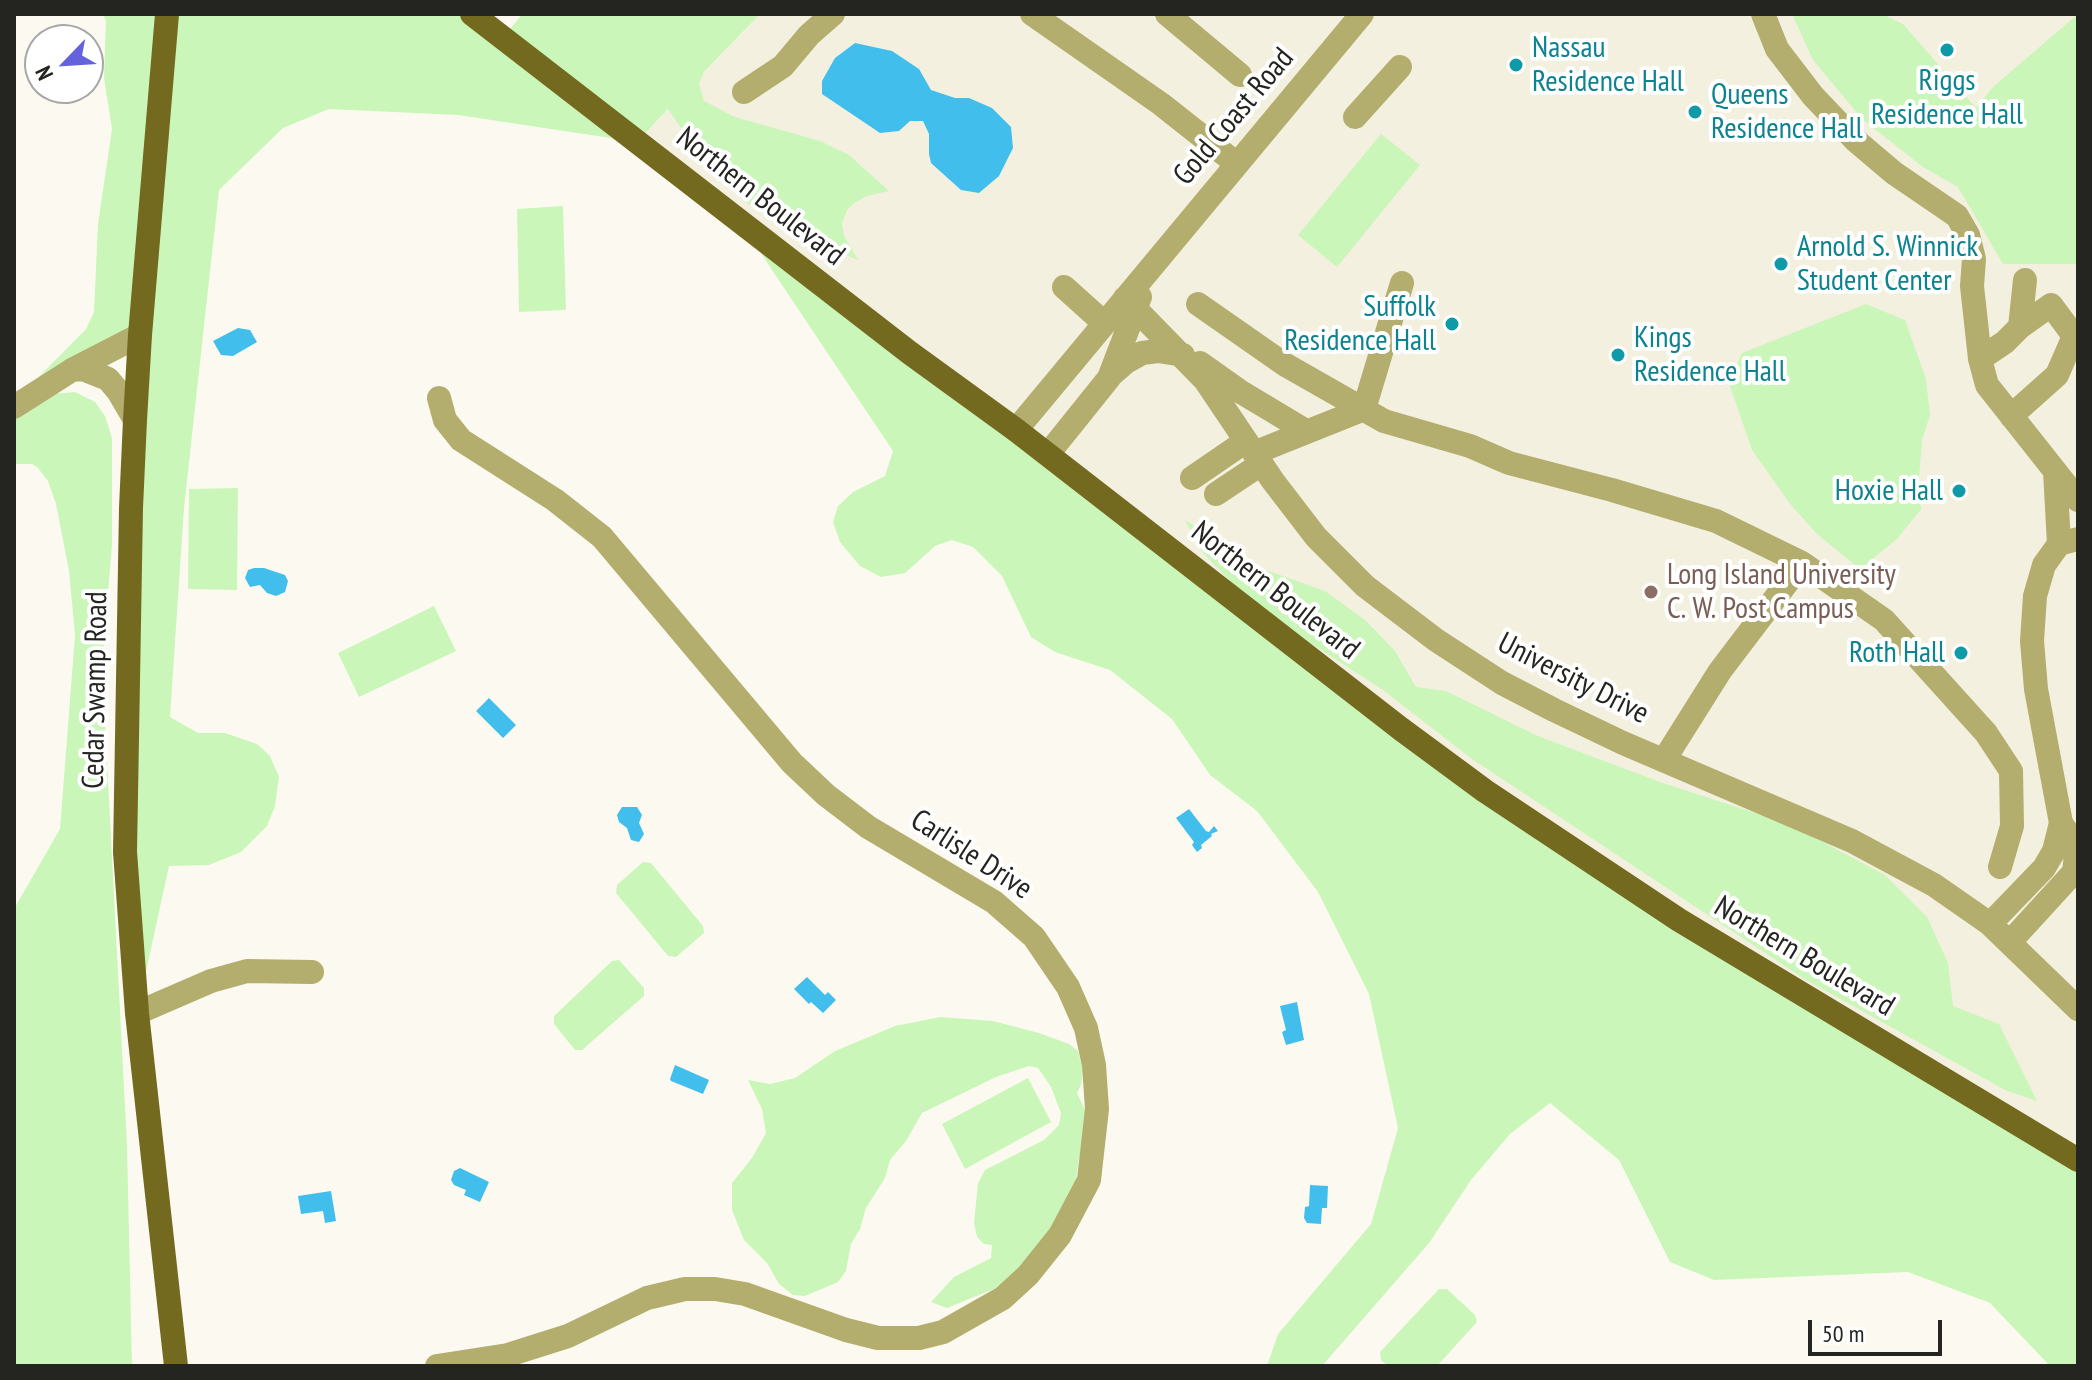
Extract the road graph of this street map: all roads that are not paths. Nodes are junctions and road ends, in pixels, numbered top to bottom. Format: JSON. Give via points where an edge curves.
{"nodes":[{"id":1,"x":167,"y":14,"type":"edge"},
{"id":2,"x":472,"y":14,"type":"edge"},
{"id":3,"x":833,"y":14,"type":"edge"},
{"id":4,"x":1032,"y":14,"type":"edge"},
{"id":5,"x":1167,"y":14,"type":"edge"},
{"id":6,"x":1362,"y":14,"type":"edge"},
{"id":7,"x":1763,"y":14,"type":"edge"},
{"id":8,"x":1400,"y":67,"type":"dead end"},
{"id":9,"x":1240,"y":75,"type":"dead end"},
{"id":10,"x":744,"y":92,"type":"dead end"},
{"id":11,"x":1355,"y":117,"type":"dead end"},
{"id":12,"x":1237,"y":164,"type":"junction"},
{"id":13,"x":2025,"y":280,"type":"dead end"},
{"id":14,"x":1402,"y":283,"type":"dead end"},
{"id":15,"x":1064,"y":287,"type":"dead end"},
{"id":16,"x":1130,"y":303,"type":"junction"},
{"id":17,"x":1198,"y":304,"type":"dead end"},
{"id":18,"x":1104,"y":323,"type":"junction"},
{"id":19,"x":2020,"y":327,"type":"junction"},
{"id":20,"x":140,"y":335,"type":"junction"},
{"id":21,"x":1176,"y":349,"type":"junction"},
{"id":22,"x":1980,"y":359,"type":"junction"},
{"id":23,"x":72,"y":370,"type":"junction"},
{"id":24,"x":1109,"y":378,"type":"junction"},
{"id":25,"x":439,"y":398,"type":"dead end"},
{"id":26,"x":14,"y":407,"type":"edge"},
{"id":27,"x":1364,"y":409,"type":"junction"},
{"id":28,"x":2011,"y":416,"type":"junction"},
{"id":29,"x":135,"y":420,"type":"junction"},
{"id":30,"x":1016,"y":430,"type":"junction"},
{"id":31,"x":1306,"y":431,"type":"junction"},
{"id":32,"x":1254,"y":453,"type":"junction"},
{"id":33,"x":1048,"y":454,"type":"junction"},
{"id":34,"x":2055,"y":471,"type":"junction"},
{"id":35,"x":1192,"y":478,"type":"dead end"},
{"id":36,"x":1216,"y":494,"type":"dead end"},
{"id":37,"x":2078,"y":500,"type":"edge"},
{"id":38,"x":2069,"y":541,"type":"edge"},
{"id":39,"x":1802,"y":563,"type":"junction"},
{"id":40,"x":1664,"y":760,"type":"junction"},
{"id":41,"x":2061,"y":823,"type":"junction"},
{"id":42,"x":2000,"y":867,"type":"dead end"},
{"id":43,"x":1990,"y":924,"type":"junction"},
{"id":44,"x":2010,"y":942,"type":"junction"},
{"id":45,"x":312,"y":972,"type":"dead end"},
{"id":46,"x":2078,"y":1009,"type":"edge"},
{"id":47,"x":137,"y":1013,"type":"junction"},
{"id":48,"x":2078,"y":1160,"type":"edge"},
{"id":49,"x":176,"y":1366,"type":"edge"},
{"id":50,"x":437,"y":1366,"type":"edge"}],
"edges":[{"from":1,"to":20,"type":"main road","name":"Cedar Swamp Road"},
{"from":2,"to":30,"type":"main road","name":"Northern Boulevard"},
{"from":3,"to":10,"type":"street","via":[[783,66]]},
{"from":4,"to":12,"type":"street"},
{"from":5,"to":9,"type":"street"},
{"from":6,"to":12,"type":"street","name":"Gold Coast Road"},
{"from":7,"to":22,"type":"street","via":[[1777,49],[1855,140],[1957,216],[1974,259]]},
{"from":8,"to":11,"type":"street"},
{"from":12,"to":16,"type":"street","name":"Gold Coast Road","via":[[1154,261]]},
{"from":13,"to":19,"type":"street"},
{"from":14,"to":27,"type":"street"},
{"from":15,"to":18,"type":"street"},
{"from":16,"to":18,"type":"street","name":"Gold Coast Road"},
{"from":16,"to":21,"type":"street","name":"University Drive"},
{"from":16,"to":24,"type":"street","name":"Gold Coast Road"},
{"from":17,"to":27,"type":"street","via":[[1284,364]]},
{"from":18,"to":30,"type":"street","name":"Gold Coast Road"},
{"from":19,"to":22,"type":"street"},
{"from":19,"to":28,"type":"street","via":[[2051,305],[2074,336],[2057,375]]},
{"from":20,"to":23,"type":"street"},
{"from":20,"to":29,"type":"main road","name":"Cedar Swamp Road"},
{"from":21,"to":24,"type":"street","via":[[1142,353]]},
{"from":21,"to":31,"type":"street"},
{"from":21,"to":32,"type":"street","name":"University Drive","via":[[1205,380]]},
{"from":22,"to":28,"type":"street","via":[[1987,385]]},
{"from":23,"to":26,"type":"street"},
{"from":23,"to":29,"type":"street","via":[[108,379]]},
{"from":24,"to":33,"type":"street","name":"Gold Coast Road"},
{"from":25,"to":50,"type":"street","name":"Carlisle Drive","via":[[445,420],[461,440],[602,537],[792,763],[826,795],[868,827],[994,902],[1034,937],[1068,987],[1086,1028],[1097,1109],[1089,1180],[1060,1235],[1003,1298],[943,1332],[878,1338],[745,1294],[685,1289],[647,1298],[538,1346]]},
{"from":27,"to":31,"type":"street"},
{"from":27,"to":39,"type":"street","via":[[1384,421],[1509,463],[1716,521]]},
{"from":28,"to":34,"type":"street"},
{"from":29,"to":47,"type":"main road","name":"Cedar Swamp Road","via":[[125,852]]},
{"from":30,"to":33,"type":"main road","name":"Northern Boulevard"},
{"from":31,"to":32,"type":"street"},
{"from":32,"to":35,"type":"street"},
{"from":32,"to":36,"type":"street"},
{"from":32,"to":40,"type":"street","name":"University Drive","via":[[1316,537],[1365,586],[1436,640],[1502,683]]},
{"from":33,"to":48,"type":"main road","name":"Northern Boulevard","via":[[1497,800],[1679,920]]},
{"from":34,"to":37,"type":"street"},
{"from":34,"to":38,"type":"street"},
{"from":38,"to":41,"type":"street","via":[[2044,565],[2035,596],[2032,641]]},
{"from":39,"to":40,"type":"street","via":[[1720,671]]},
{"from":39,"to":42,"type":"street","via":[[1884,620],[1986,733],[2011,771],[2012,826]]},
{"from":40,"to":43,"type":"street","name":"University Drive","via":[[1852,841],[1934,885]]},
{"from":41,"to":43,"type":"street","via":[[2044,868]]},
{"from":41,"to":44,"type":"street","via":[[2076,855],[2074,872]]},
{"from":43,"to":44,"type":"street","name":"University Drive"},
{"from":44,"to":46,"type":"street","name":"University Drive"},
{"from":45,"to":47,"type":"street","via":[[247,971]]},
{"from":47,"to":49,"type":"main road","name":"Cedar Swamp Road"}]}
